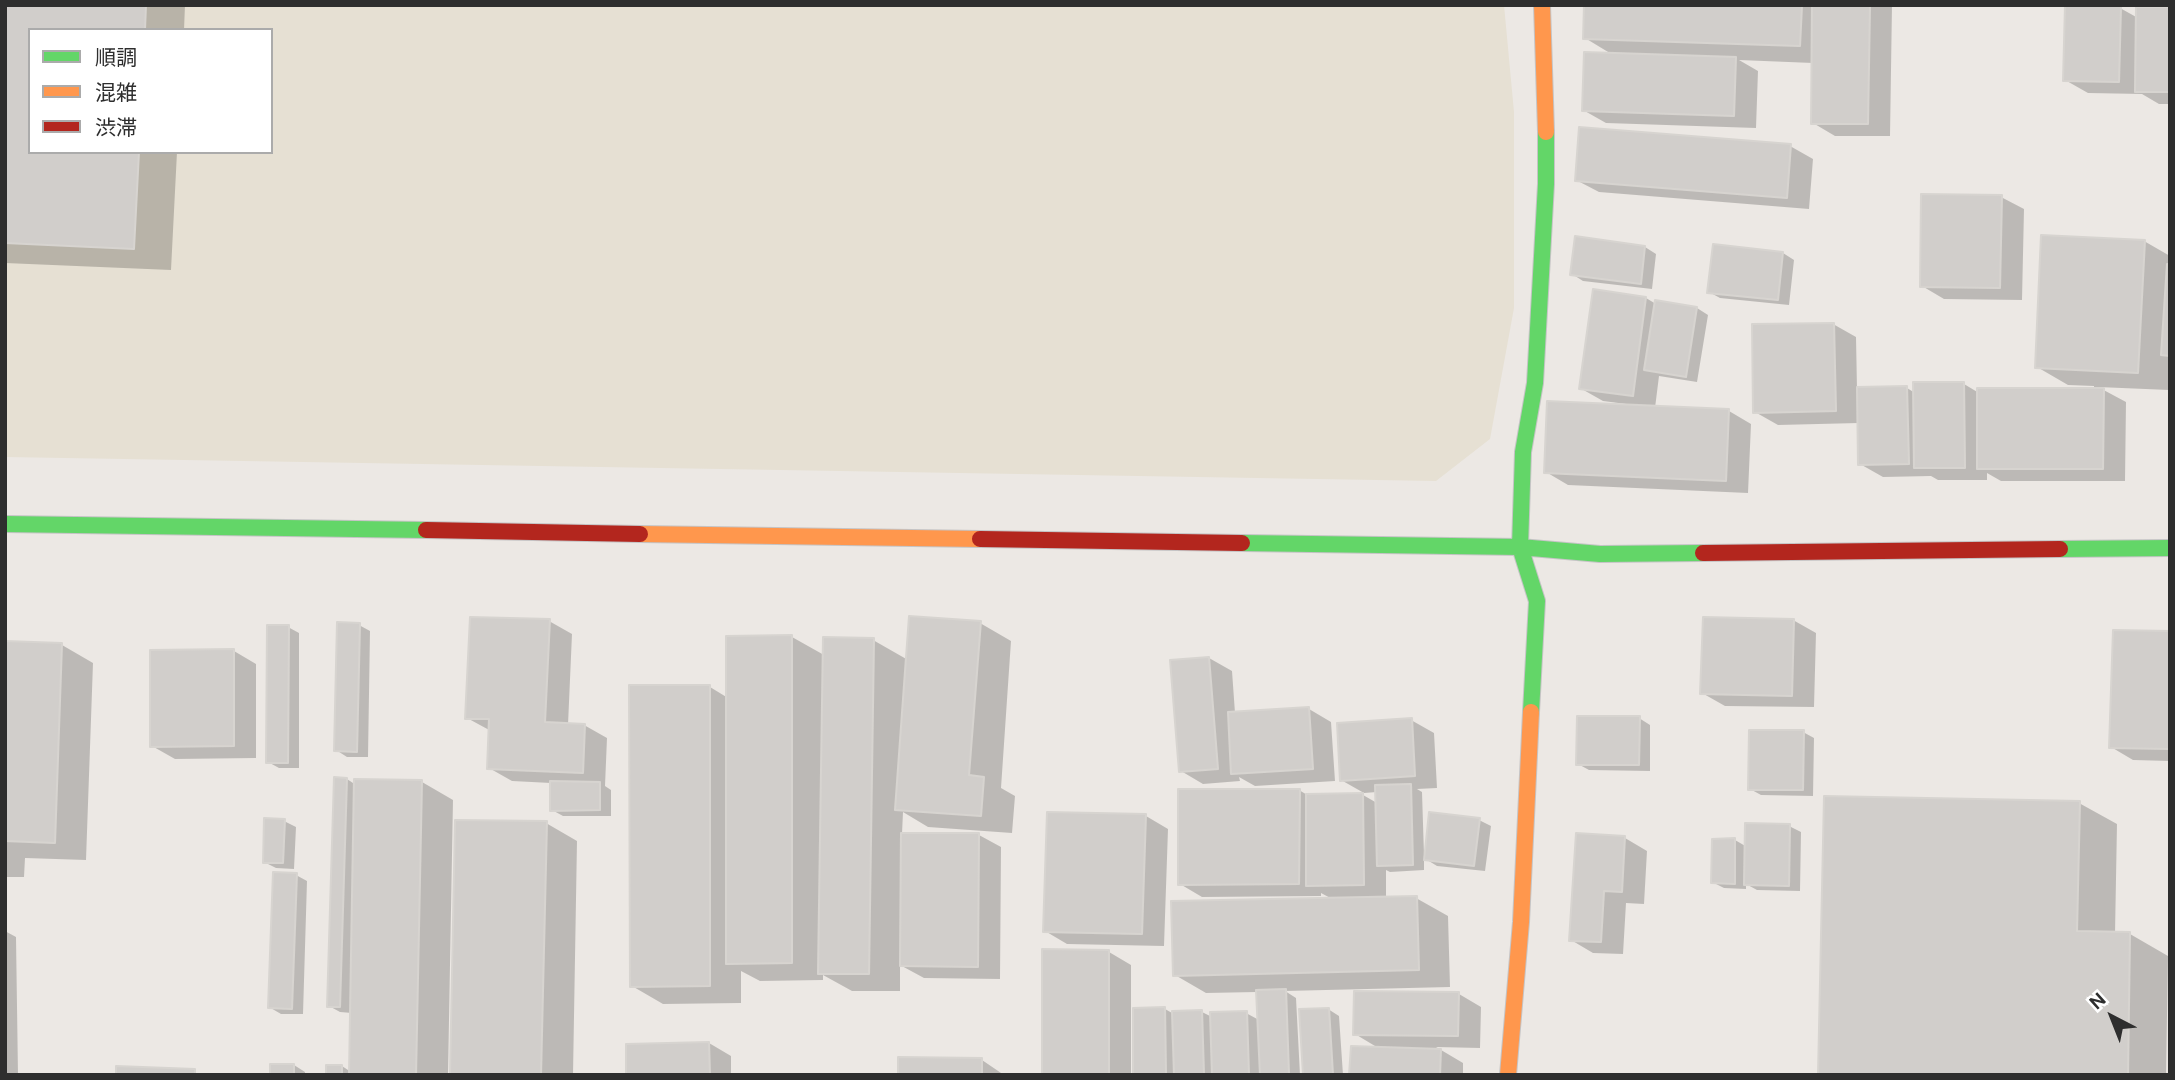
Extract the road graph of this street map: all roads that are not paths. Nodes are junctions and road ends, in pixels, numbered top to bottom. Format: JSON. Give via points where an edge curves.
{"nodes":[{"id":1,"x":1542,"y":5,"type":"edge"},
{"id":2,"x":5,"y":524,"type":"edge"},
{"id":3,"x":1520,"y":547,"type":"junction"},
{"id":4,"x":2170,"y":548,"type":"edge"},
{"id":5,"x":1508,"y":1075,"type":"edge"}],
"edges":[{"from":1,"to":3,"type":"street","via":[[1546,184],[1535,383],[1523,452]]},
{"from":2,"to":3,"type":"street"},
{"from":3,"to":4,"type":"street","via":[[1600,554]]},
{"from":3,"to":5,"type":"street","via":[[1537,601],[1521,922]]}]}
